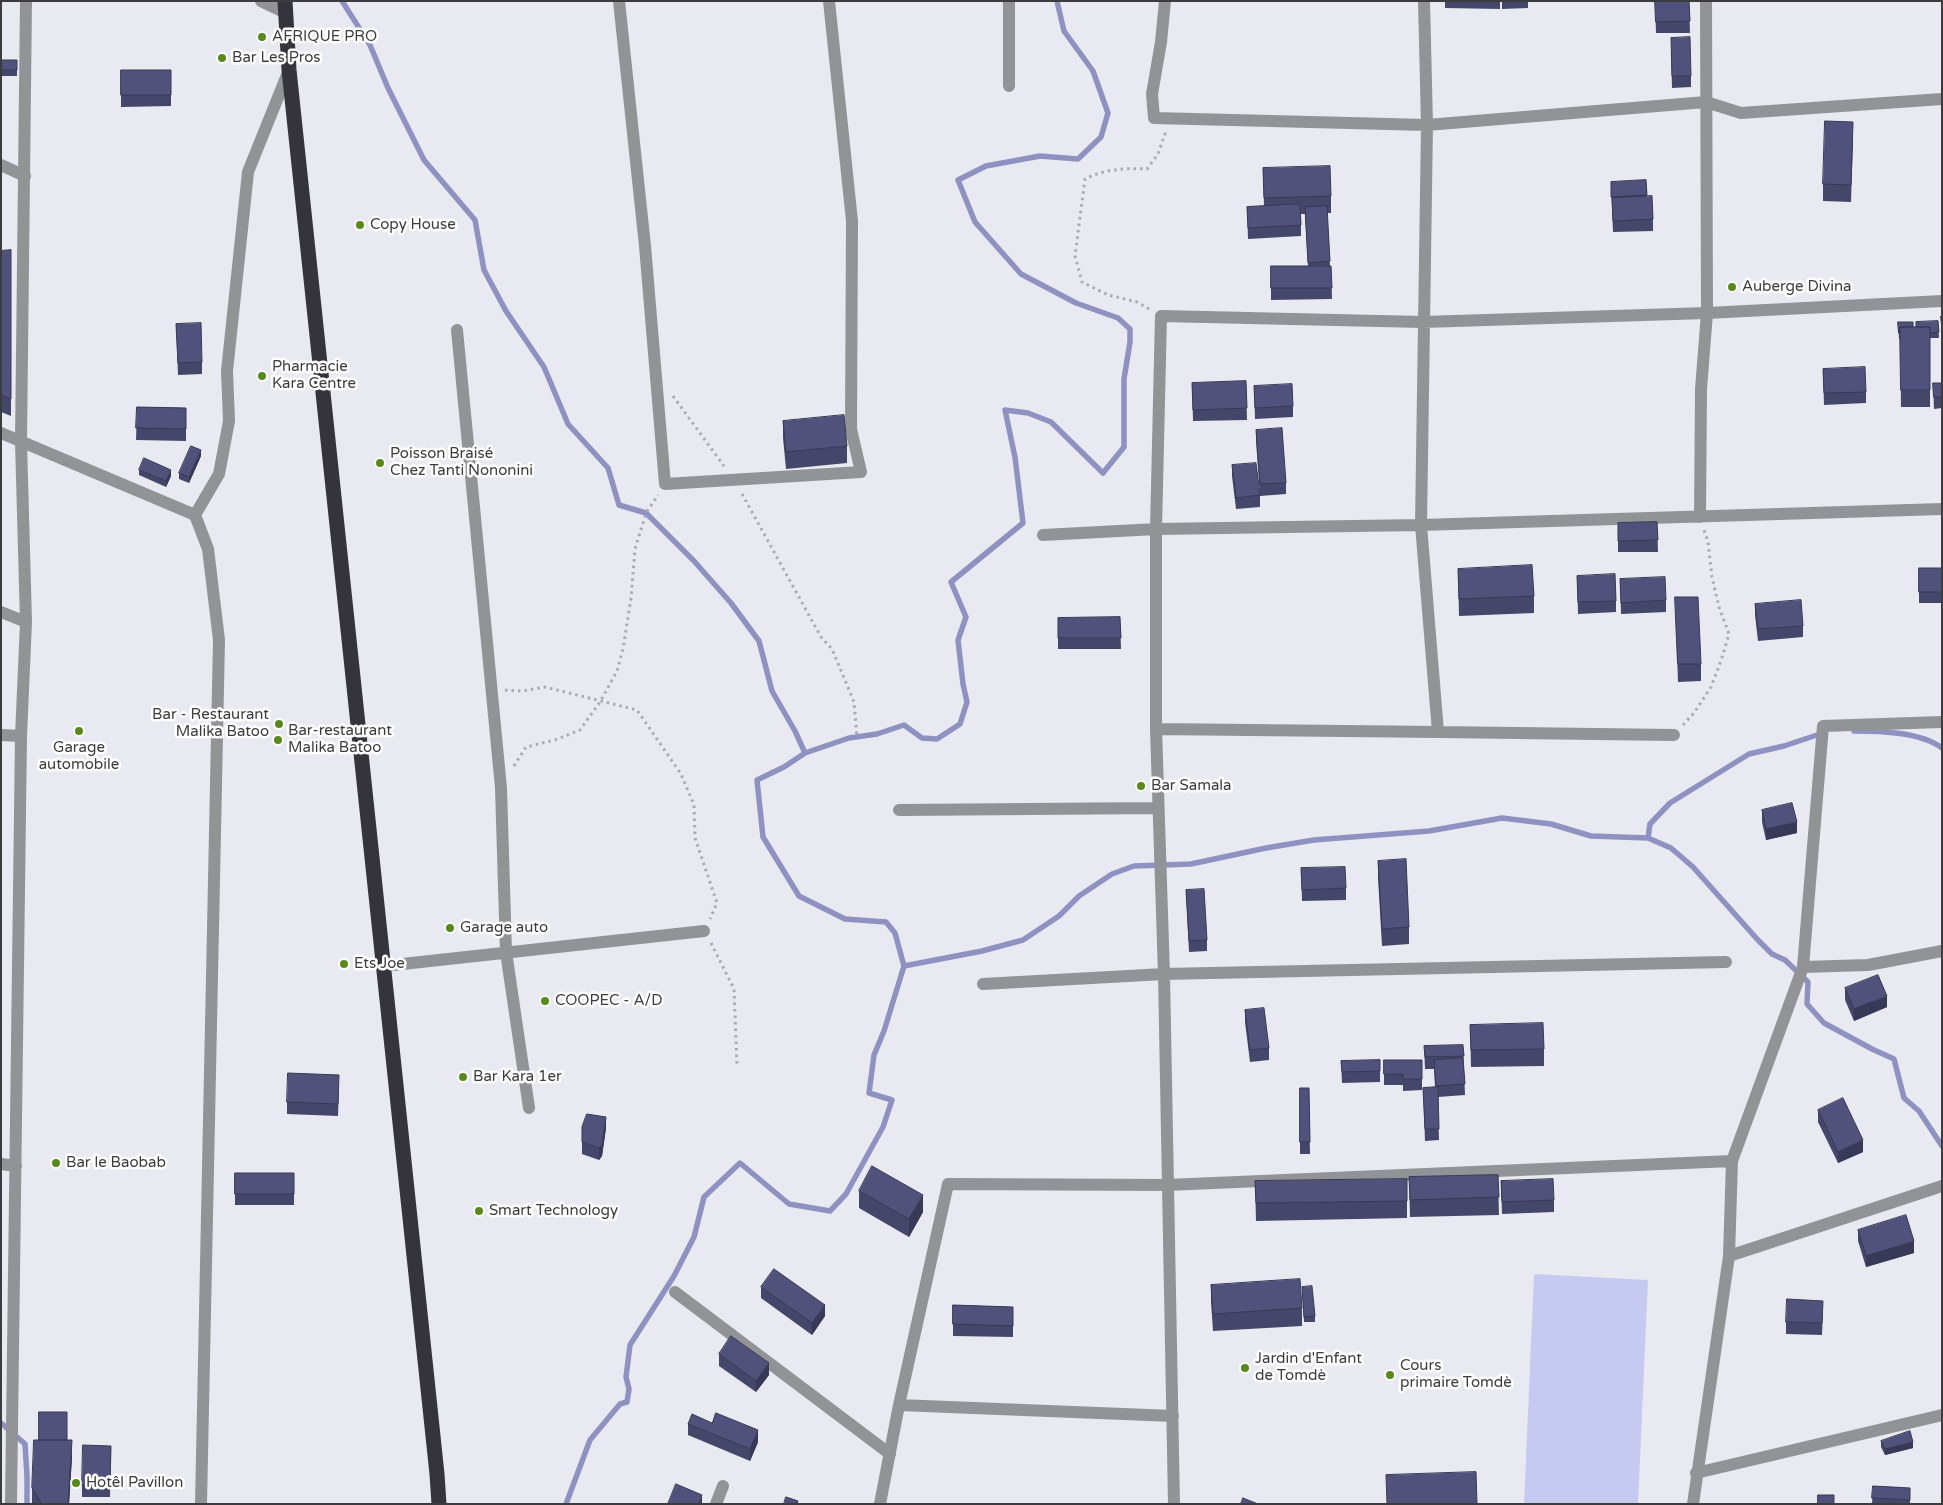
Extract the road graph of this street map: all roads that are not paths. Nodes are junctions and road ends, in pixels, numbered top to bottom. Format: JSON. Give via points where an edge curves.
{"nodes":[{"id":1,"x":26,"y":1,"type":"edge"},
{"id":2,"x":261,"y":1,"type":"edge"},
{"id":3,"x":619,"y":1,"type":"edge"},
{"id":4,"x":829,"y":1,"type":"edge"},
{"id":5,"x":1009,"y":1,"type":"edge"},
{"id":6,"x":1165,"y":1,"type":"edge"},
{"id":7,"x":1424,"y":1,"type":"edge"},
{"id":8,"x":1706,"y":1,"type":"edge"},
{"id":9,"x":286,"y":7,"type":"edge"},
{"id":10,"x":289,"y":70,"type":"junction"},
{"id":11,"x":1009,"y":86,"type":"dead end"},
{"id":12,"x":1942,"y":99,"type":"edge"},
{"id":13,"x":1706,"y":102,"type":"junction"},
{"id":14,"x":1427,"y":125,"type":"junction"},
{"id":15,"x":1,"y":165,"type":"edge"},
{"id":16,"x":25,"y":176,"type":"junction"},
{"id":17,"x":1942,"y":301,"type":"edge"},
{"id":18,"x":1707,"y":313,"type":"junction"},
{"id":19,"x":1423,"y":322,"type":"junction"},
{"id":20,"x":457,"y":330,"type":"dead end"},
{"id":21,"x":1,"y":433,"type":"edge"},
{"id":22,"x":21,"y":442,"type":"junction"},
{"id":23,"x":1942,"y":509,"type":"edge"},
{"id":24,"x":195,"y":515,"type":"junction"},
{"id":25,"x":1700,"y":517,"type":"junction"},
{"id":26,"x":1421,"y":524,"type":"junction"},
{"id":27,"x":1156,"y":529,"type":"junction"},
{"id":28,"x":1043,"y":535,"type":"dead end"},
{"id":29,"x":1,"y":612,"type":"edge"},
{"id":30,"x":26,"y":622,"type":"junction"},
{"id":31,"x":1942,"y":722,"type":"edge"},
{"id":32,"x":1156,"y":729,"type":"junction"},
{"id":33,"x":1438,"y":732,"type":"junction"},
{"id":34,"x":1,"y":735,"type":"edge"},
{"id":35,"x":1674,"y":735,"type":"road end"},
{"id":36,"x":21,"y":736,"type":"junction"},
{"id":37,"x":1158,"y":808,"type":"junction"},
{"id":38,"x":898,"y":810,"type":"dead end"},
{"id":39,"x":704,"y":931,"type":"road end"},
{"id":40,"x":1942,"y":951,"type":"edge"},
{"id":41,"x":506,"y":952,"type":"junction"},
{"id":42,"x":1726,"y":962,"type":"dead end"},
{"id":43,"x":384,"y":966,"type":"junction"},
{"id":44,"x":1803,"y":967,"type":"junction"},
{"id":45,"x":1164,"y":974,"type":"junction"},
{"id":46,"x":982,"y":984,"type":"dead end"},
{"id":47,"x":529,"y":1108,"type":"dead end"},
{"id":48,"x":1732,"y":1161,"type":"junction"},
{"id":49,"x":1,"y":1164,"type":"edge"},
{"id":50,"x":16,"y":1166,"type":"junction"},
{"id":51,"x":1167,"y":1184,"type":"junction"},
{"id":52,"x":1942,"y":1186,"type":"edge"},
{"id":53,"x":1729,"y":1256,"type":"junction"},
{"id":54,"x":675,"y":1292,"type":"dead end"},
{"id":55,"x":899,"y":1405,"type":"junction"},
{"id":56,"x":1942,"y":1415,"type":"edge"},
{"id":57,"x":1173,"y":1416,"type":"junction"},
{"id":58,"x":890,"y":1454,"type":"junction"},
{"id":59,"x":1696,"y":1473,"type":"junction"},
{"id":60,"x":723,"y":1486,"type":"dead end"},
{"id":61,"x":11,"y":1504,"type":"edge"},
{"id":62,"x":201,"y":1504,"type":"edge"},
{"id":63,"x":439,"y":1504,"type":"edge"},
{"id":64,"x":716,"y":1504,"type":"edge"},
{"id":65,"x":880,"y":1504,"type":"edge"},
{"id":66,"x":1174,"y":1504,"type":"edge"},
{"id":67,"x":1693,"y":1504,"type":"edge"}],
"edges":[{"from":1,"to":16,"type":"street"},
{"from":2,"to":9,"type":"street"},
{"from":3,"to":4,"type":"street","via":[[645,246],[665,484],[861,472],[851,430],[852,221]]},
{"from":5,"to":11,"type":"street"},
{"from":6,"to":14,"type":"street","via":[[1152,94],[1154,118]]},
{"from":7,"to":14,"type":"street"},
{"from":8,"to":13,"type":"street"},
{"from":9,"to":10,"type":"highway"},
{"from":10,"to":24,"type":"street","via":[[248,172],[227,370],[229,421],[219,474]]},
{"from":10,"to":43,"type":"highway"},
{"from":12,"to":13,"type":"street","via":[[1741,113]]},
{"from":13,"to":14,"type":"street"},
{"from":13,"to":18,"type":"street"},
{"from":14,"to":19,"type":"street"},
{"from":15,"to":16,"type":"street"},
{"from":16,"to":22,"type":"street"},
{"from":17,"to":18,"type":"street"},
{"from":18,"to":19,"type":"street"},
{"from":18,"to":25,"type":"street","via":[[1701,389]]},
{"from":19,"to":26,"type":"street"},
{"from":19,"to":27,"type":"street","via":[[1161,316]]},
{"from":20,"to":41,"type":"street","via":[[501,788]]},
{"from":21,"to":22,"type":"street"},
{"from":22,"to":24,"type":"street"},
{"from":22,"to":30,"type":"street"},
{"from":23,"to":25,"type":"street"},
{"from":24,"to":62,"type":"street","via":[[208,549],[219,640]]},
{"from":25,"to":26,"type":"street"},
{"from":26,"to":27,"type":"street"},
{"from":26,"to":33,"type":"street"},
{"from":27,"to":28,"type":"street"},
{"from":27,"to":32,"type":"street"},
{"from":29,"to":30,"type":"street"},
{"from":30,"to":36,"type":"street"},
{"from":31,"to":44,"type":"street","via":[[1823,726]]},
{"from":32,"to":33,"type":"street"},
{"from":32,"to":37,"type":"street"},
{"from":33,"to":35,"type":"street"},
{"from":34,"to":36,"type":"street"},
{"from":36,"to":50,"type":"street"},
{"from":37,"to":38,"type":"street"},
{"from":37,"to":45,"type":"street"},
{"from":39,"to":41,"type":"street"},
{"from":40,"to":44,"type":"street","via":[[1868,965]]},
{"from":41,"to":43,"type":"street"},
{"from":41,"to":47,"type":"street"},
{"from":42,"to":45,"type":"street"},
{"from":43,"to":63,"type":"highway"},
{"from":44,"to":48,"type":"street"},
{"from":45,"to":46,"type":"street"},
{"from":45,"to":51,"type":"street"},
{"from":48,"to":51,"type":"street"},
{"from":48,"to":53,"type":"street"},
{"from":49,"to":50,"type":"street"},
{"from":50,"to":61,"type":"street"},
{"from":51,"to":55,"type":"street","via":[[948,1184]]},
{"from":51,"to":57,"type":"street"},
{"from":52,"to":53,"type":"street"},
{"from":53,"to":59,"type":"street"},
{"from":54,"to":58,"type":"street"},
{"from":55,"to":57,"type":"street"},
{"from":55,"to":58,"type":"street"},
{"from":56,"to":59,"type":"street"},
{"from":57,"to":66,"type":"street"},
{"from":58,"to":65,"type":"street"},
{"from":59,"to":67,"type":"street"},
{"from":60,"to":64,"type":"street"}]}
